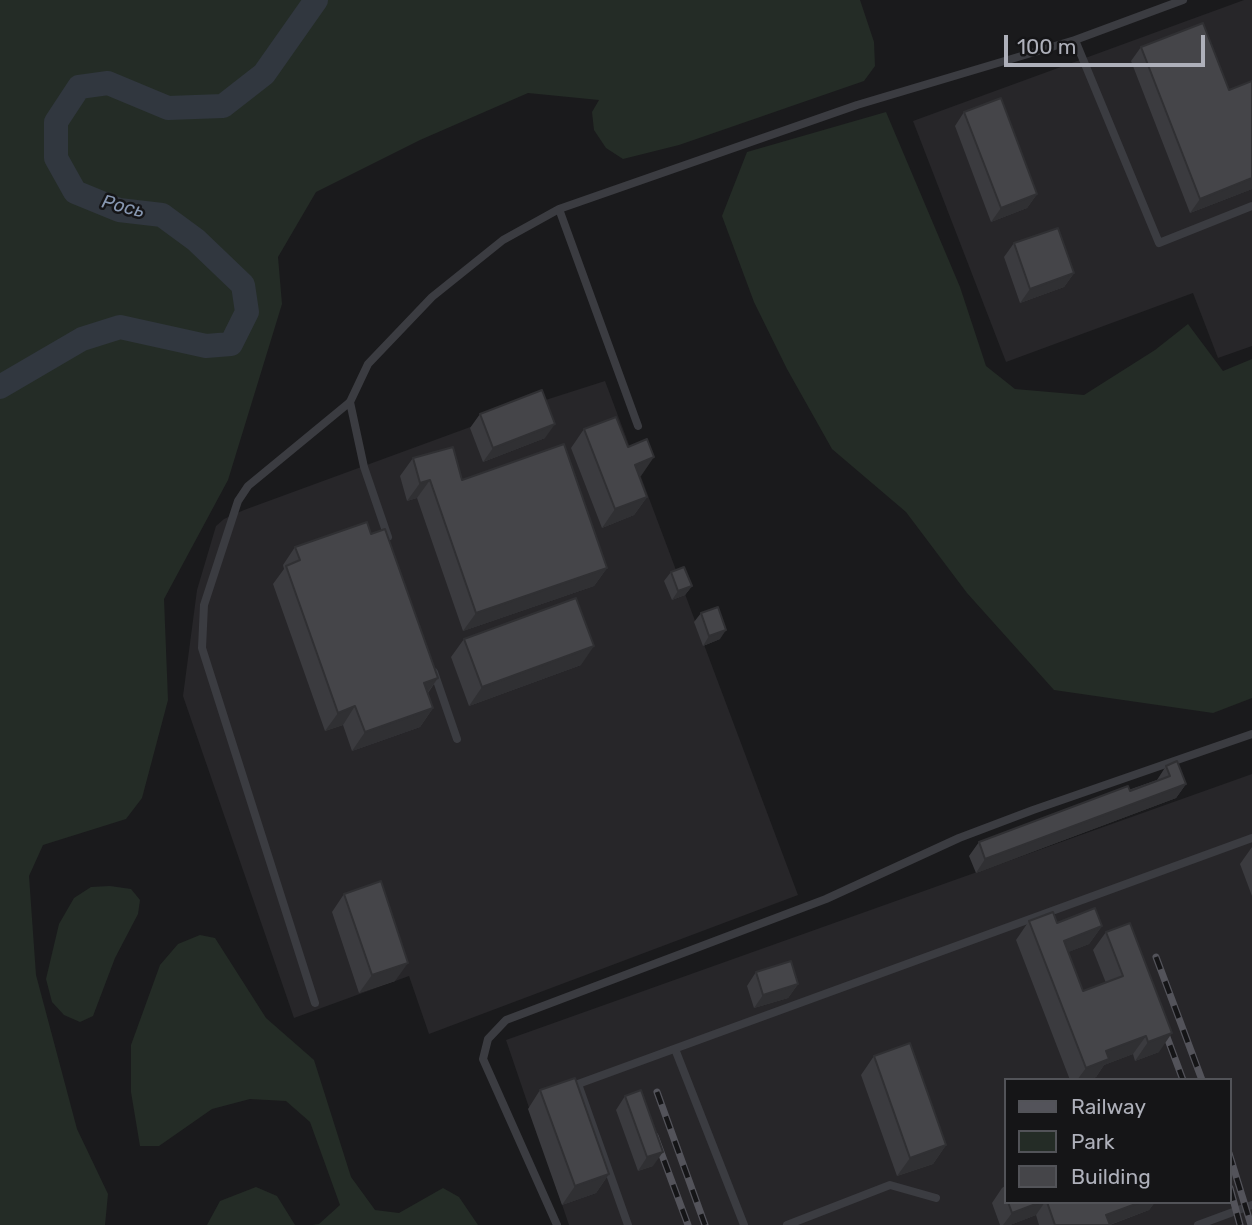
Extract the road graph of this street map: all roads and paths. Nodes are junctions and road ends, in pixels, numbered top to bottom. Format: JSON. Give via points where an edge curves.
{"nodes":[{"id":1,"x":1183,"y":0,"type":"edge"},
{"id":2,"x":1075,"y":40,"type":"junction"},
{"id":3,"x":1252,"y":206,"type":"edge"},
{"id":4,"x":559,"y":209,"type":"junction"},
{"id":5,"x":350,"y":402,"type":"junction"},
{"id":6,"x":638,"y":426,"type":"dead end"},
{"id":7,"x":391,"y":544,"type":"edge"},
{"id":8,"x":430,"y":661,"type":"edge"},
{"id":9,"x":1252,"y":734,"type":"edge"},
{"id":10,"x":457,"y":739,"type":"dead end"},
{"id":11,"x":1252,"y":838,"type":"edge"},
{"id":12,"x":315,"y":1003,"type":"dead end"},
{"id":13,"x":675,"y":1049,"type":"junction"},
{"id":14,"x":936,"y":1198,"type":"dead end"},
{"id":15,"x":1252,"y":1205,"type":"edge"},
{"id":16,"x":557,"y":1225,"type":"edge"},
{"id":17,"x":628,"y":1225,"type":"edge"},
{"id":18,"x":744,"y":1225,"type":"edge"},
{"id":19,"x":787,"y":1225,"type":"edge"},
{"id":20,"x":1198,"y":1225,"type":"edge"}],
"edges":[{"from":1,"to":2,"type":"lane"},
{"from":2,"to":3,"type":"lane","via":[[1159,243]]},
{"from":2,"to":4,"type":"lane","via":[[857,105]]},
{"from":4,"to":5,"type":"lane","via":[[503,240],[432,297],[368,364]]},
{"from":4,"to":6,"type":"lane"},
{"from":5,"to":7,"type":"lane","via":[[364,467]]},
{"from":5,"to":12,"type":"lane","via":[[248,486],[238,501],[204,605],[202,648]]},
{"from":8,"to":10,"type":"lane"},
{"from":9,"to":16,"type":"lane","via":[[959,838],[826,899],[506,1020],[488,1040],[483,1059]]},
{"from":11,"to":13,"type":"lane"},
{"from":13,"to":17,"type":"lane","via":[[578,1084]]},
{"from":13,"to":18,"type":"lane"},
{"from":14,"to":19,"type":"lane","via":[[890,1185]]},
{"from":15,"to":20,"type":"lane"}]}
